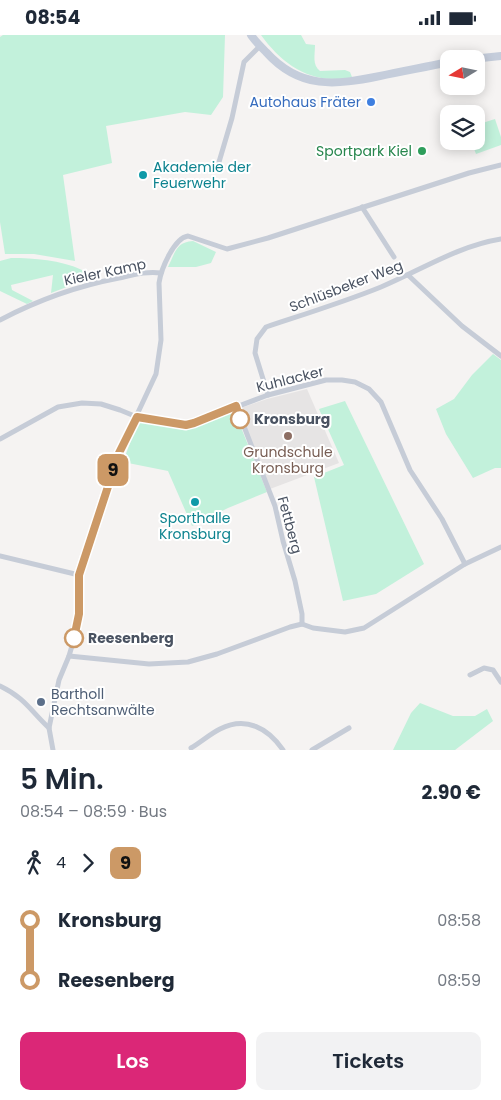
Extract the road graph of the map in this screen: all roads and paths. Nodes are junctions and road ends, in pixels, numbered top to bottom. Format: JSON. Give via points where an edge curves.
{"nodes":[{"id":1,"x":256,"y":39,"type":"edge"},
{"id":2,"x":501,"y":56,"type":"edge"},
{"id":3,"x":485,"y":58,"type":"edge"},
{"id":4,"x":440,"y":64,"type":"edge"},
{"id":5,"x":219,"y":162,"type":"dead end"},
{"id":6,"x":501,"y":165,"type":"edge"},
{"id":7,"x":362,"y":207,"type":"junction"},
{"id":8,"x":501,"y":239,"type":"edge"},
{"id":9,"x":394,"y":257,"type":"dead end"},
{"id":10,"x":160,"y":273,"type":"junction"},
{"id":11,"x":408,"y":275,"type":"junction"},
{"id":12,"x":0,"y":320,"type":"edge"},
{"id":13,"x":501,"y":356,"type":"edge"},
{"id":14,"x":268,"y":395,"type":"junction"},
{"id":15,"x":236,"y":406,"type":"junction"},
{"id":16,"x":137,"y":417,"type":"junction"},
{"id":17,"x":0,"y":439,"type":"edge"},
{"id":18,"x":501,"y":547,"type":"edge"},
{"id":19,"x":0,"y":556,"type":"edge"},
{"id":20,"x":464,"y":564,"type":"junction"},
{"id":21,"x":79,"y":575,"type":"junction"},
{"id":22,"x":302,"y":624,"type":"junction"},
{"id":23,"x":69,"y":656,"type":"junction"},
{"id":24,"x":470,"y":675,"type":"dead end"},
{"id":25,"x":501,"y":683,"type":"edge"},
{"id":26,"x":0,"y":686,"type":"edge"},
{"id":27,"x":49,"y":728,"type":"junction"},
{"id":28,"x":349,"y":728,"type":"dead end"},
{"id":29,"x":191,"y":748,"type":"dead end"},
{"id":30,"x":52,"y":750,"type":"edge"},
{"id":31,"x":283,"y":750,"type":"edge"},
{"id":32,"x":312,"y":750,"type":"edge"}],
"edges":[{"from":1,"to":4,"type":"main road","via":[[273,60],[291,73],[308,80],[330,83]]},
{"from":1,"to":5,"type":"street","via":[[243,65]]},
{"from":2,"to":3,"type":"main road"},
{"from":6,"to":7,"type":"street"},
{"from":7,"to":9,"type":"street"},
{"from":7,"to":10,"type":"street","via":[[227,249],[183,237]]},
{"from":8,"to":11,"type":"street","name":"Schlüsbeker Weg","via":[[475,245]]},
{"from":10,"to":12,"type":"street","name":"Kieler Kamp","via":[[145,272],[78,287]]},
{"from":10,"to":16,"type":"street","via":[[158,362]]},
{"from":11,"to":13,"type":"street","via":[[462,326]]},
{"from":11,"to":14,"type":"street","name":"Schlüsbeker Weg","via":[[266,327],[257,339],[255,353]]},
{"from":14,"to":15,"type":"street","name":"Kuhlacker"},
{"from":14,"to":20,"type":"street","name":"Kuhlacker","via":[[326,380],[355,382],[369,389],[381,402],[410,470],[442,519]]},
{"from":15,"to":16,"type":"street","name":"Kuhlacker","via":[[186,425]]},
{"from":15,"to":22,"type":"street","name":"Fettberg","via":[[275,506],[297,589]]},
{"from":16,"to":17,"type":"street","name":"Kuhlacker","via":[[101,404],[74,403],[58,407]]},
{"from":16,"to":21,"type":"street","via":[[119,453]]},
{"from":18,"to":20,"type":"street"},
{"from":19,"to":21,"type":"street"},
{"from":20,"to":22,"type":"street","via":[[364,628],[344,632]]},
{"from":21,"to":23,"type":"street","via":[[79,614]]},
{"from":22,"to":23,"type":"street","via":[[188,662],[149,664]]},
{"from":23,"to":27,"type":"street","via":[[59,681]]},
{"from":24,"to":25,"type":"street","via":[[484,668],[493,670]]},
{"from":26,"to":27,"type":"street","via":[[32,708]]},
{"from":27,"to":30,"type":"street"},
{"from":28,"to":32,"type":"street"},
{"from":29,"to":31,"type":"street","via":[[220,729],[242,723],[262,728]]}]}
